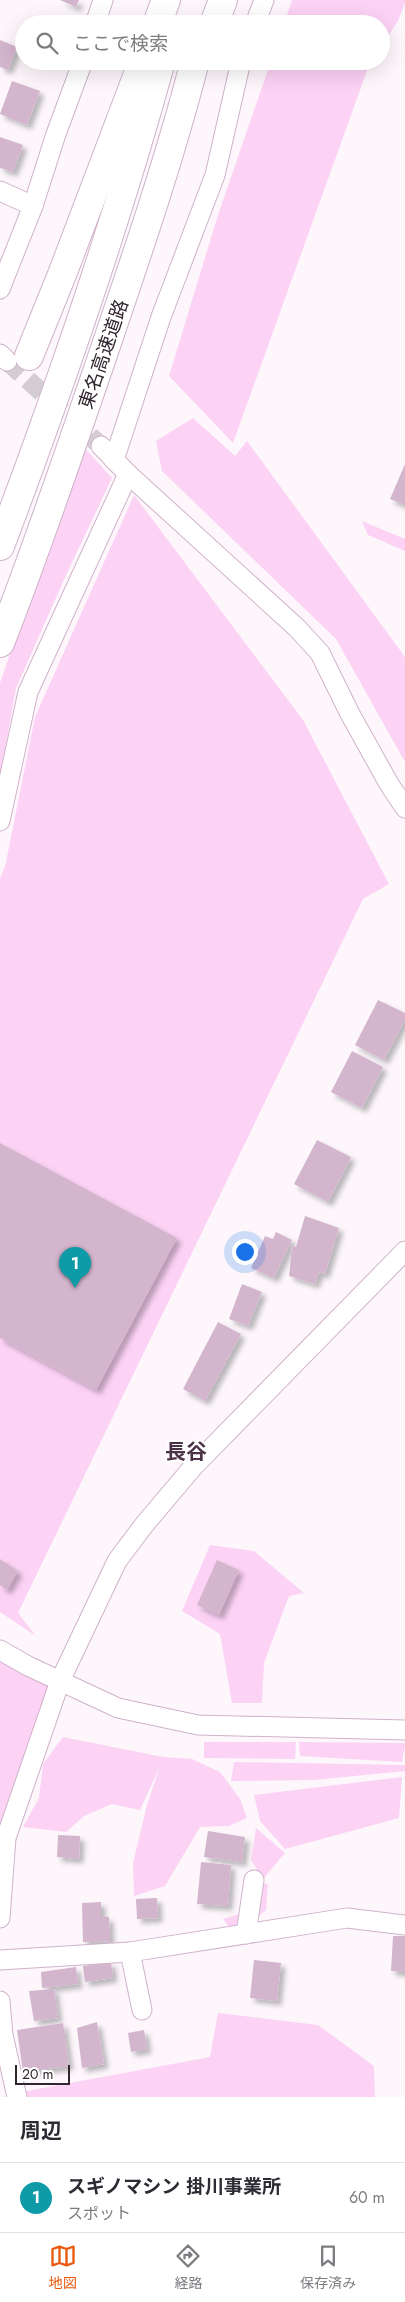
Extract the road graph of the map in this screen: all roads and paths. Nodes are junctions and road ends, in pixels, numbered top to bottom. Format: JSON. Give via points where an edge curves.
{"nodes":[{"id":1,"x":103,"y":0,"type":"edge"},
{"id":2,"x":166,"y":0,"type":"edge"},
{"id":3,"x":177,"y":0,"type":"edge"},
{"id":4,"x":212,"y":0,"type":"edge"},
{"id":5,"x":223,"y":0,"type":"edge"},
{"id":6,"x":264,"y":0,"type":"edge"},
{"id":7,"x":98,"y":15,"type":"edge"},
{"id":8,"x":160,"y":15,"type":"edge"},
{"id":9,"x":173,"y":15,"type":"edge"},
{"id":10,"x":208,"y":15,"type":"edge"},
{"id":11,"x":217,"y":15,"type":"edge"},
{"id":12,"x":258,"y":15,"type":"edge"},
{"id":13,"x":80,"y":70,"type":"edge"},
{"id":14,"x":140,"y":70,"type":"edge"},
{"id":15,"x":158,"y":70,"type":"edge"},
{"id":16,"x":194,"y":70,"type":"edge"},
{"id":17,"x":197,"y":70,"type":"edge"},
{"id":18,"x":239,"y":70,"type":"edge"},
{"id":19,"x":185,"y":102,"type":"junction"},
{"id":20,"x":0,"y":192,"type":"edge"},
{"id":21,"x":33,"y":206,"type":"junction"},
{"id":22,"x":0,"y":289,"type":"edge"},
{"id":23,"x":12,"y":357,"type":"edge"},
{"id":24,"x":101,"y":446,"type":"tunnel mouth"},
{"id":25,"x":114,"y":460,"type":"junction"},
{"id":26,"x":128,"y":474,"type":"junction"},
{"id":27,"x":0,"y":546,"type":"edge"},
{"id":28,"x":0,"y":643,"type":"edge"},
{"id":29,"x":405,"y":808,"type":"edge"},
{"id":30,"x":0,"y":821,"type":"edge"},
{"id":31,"x":405,"y":1251,"type":"edge"},
{"id":32,"x":0,"y":1650,"type":"edge"},
{"id":33,"x":60,"y":1681,"type":"junction"},
{"id":34,"x":405,"y":1730,"type":"edge"},
{"id":35,"x":254,"y":1880,"type":"dead end"},
{"id":36,"x":0,"y":1918,"type":"edge"},
{"id":37,"x":405,"y":1925,"type":"edge"},
{"id":38,"x":246,"y":1934,"type":"junction"},
{"id":39,"x":130,"y":1952,"type":"junction"},
{"id":40,"x":0,"y":1960,"type":"edge"},
{"id":41,"x":0,"y":2001,"type":"edge"},
{"id":42,"x":142,"y":2010,"type":"dead end"},
{"id":43,"x":1,"y":2035,"type":"edge"},
{"id":44,"x":17,"y":2097,"type":"edge"}],
"edges":[{"from":1,"to":7,"type":"street"},
{"from":2,"to":8,"type":"highway"},
{"from":3,"to":9,"type":"highway"},
{"from":4,"to":10,"type":"highway"},
{"from":5,"to":11,"type":"highway"},
{"from":6,"to":12,"type":"street"},
{"from":13,"to":21,"type":"street"},
{"from":14,"to":23,"type":"highway","via":[[63,272]]},
{"from":15,"to":27,"type":"highway","name":"東名高速道路","via":[[106,244]]},
{"from":16,"to":19,"type":"highway","name":"東名高速道路"},
{"from":17,"to":19,"type":"highway"},
{"from":18,"to":25,"type":"street","via":[[215,175],[161,317]]},
{"from":19,"to":28,"type":"highway","name":"東名高速道路","via":[[120,305]]},
{"from":20,"to":21,"type":"street"},
{"from":21,"to":22,"type":"street"},
{"from":24,"to":25,"type":"street"},
{"from":25,"to":26,"type":"street"},
{"from":26,"to":29,"type":"street","via":[[297,628],[320,654],[371,752]]},
{"from":26,"to":30,"type":"street","via":[[28,692]]},
{"from":31,"to":33,"type":"street","via":[[193,1467],[144,1524],[117,1562]]},
{"from":32,"to":33,"type":"street"},
{"from":33,"to":34,"type":"street","via":[[118,1708],[198,1725]]},
{"from":33,"to":36,"type":"street","via":[[6,1838]]},
{"from":35,"to":38,"type":"street"},
{"from":37,"to":38,"type":"street","via":[[347,1918]]},
{"from":38,"to":39,"type":"street"},
{"from":39,"to":40,"type":"street"},
{"from":39,"to":42,"type":"street"},
{"from":41,"to":43,"type":"street"},
{"from":43,"to":44,"type":"street"}]}
